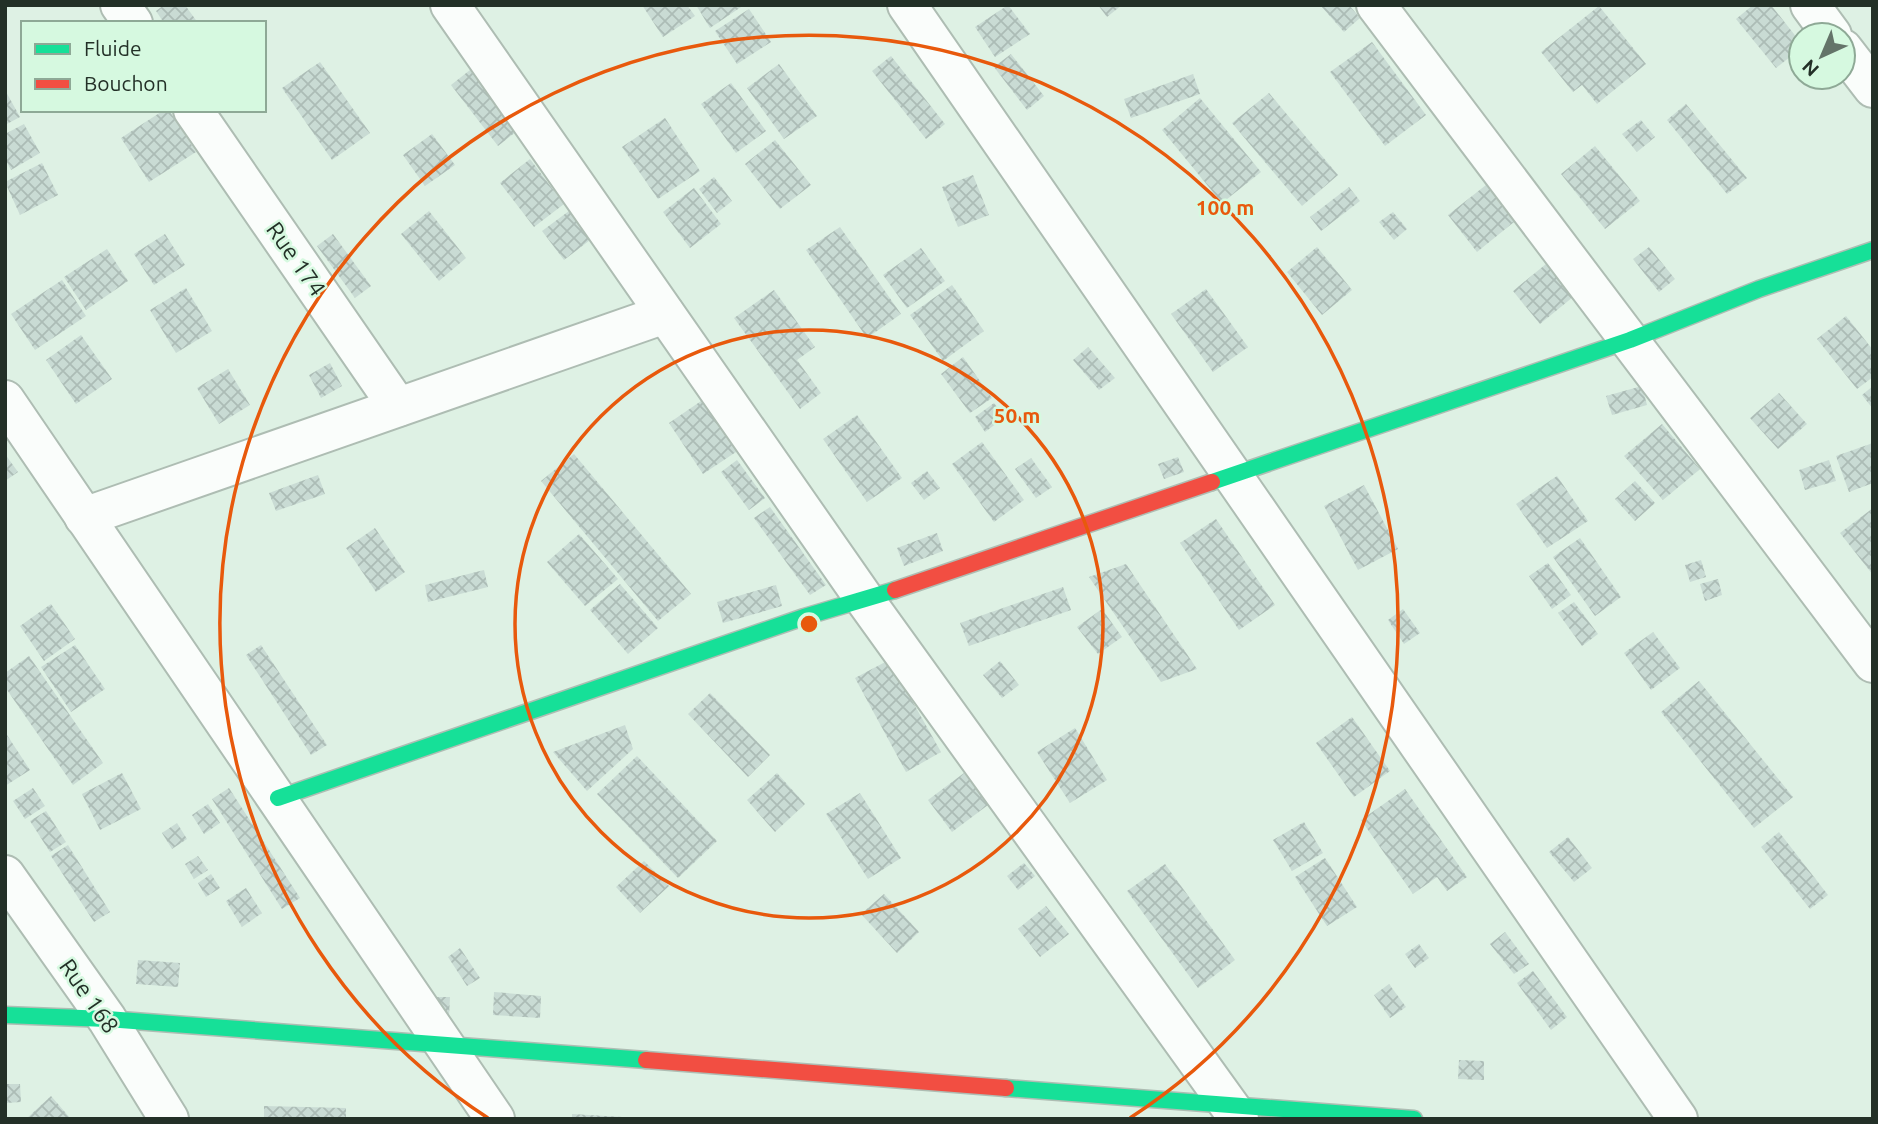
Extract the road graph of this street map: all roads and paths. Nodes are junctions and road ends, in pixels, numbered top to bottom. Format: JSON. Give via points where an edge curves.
{"nodes":[{"id":1,"x":120,"y":5,"type":"edge"},
{"id":2,"x":450,"y":5,"type":"edge"},
{"id":3,"x":907,"y":5,"type":"edge"},
{"id":4,"x":1376,"y":5,"type":"edge"},
{"id":5,"x":1810,"y":5,"type":"edge"},
{"id":6,"x":131,"y":21,"type":"edge"},
{"id":7,"x":1822,"y":21,"type":"edge"},
{"id":8,"x":1857,"y":67,"type":"edge"},
{"id":9,"x":1873,"y":88,"type":"edge"},
{"id":10,"x":194,"y":112,"type":"edge"},
{"id":11,"x":1873,"y":250,"type":"edge"},
{"id":12,"x":666,"y":314,"type":"junction"},
{"id":13,"x":1630,"y":340,"type":"junction"},
{"id":14,"x":5,"y":400,"type":"edge"},
{"id":15,"x":398,"y":407,"type":"junction"},
{"id":16,"x":1232,"y":475,"type":"junction"},
{"id":17,"x":84,"y":517,"type":"junction"},
{"id":18,"x":865,"y":600,"type":"junction"},
{"id":19,"x":1873,"y":663,"type":"edge"},
{"id":20,"x":278,"y":798,"type":"junction"},
{"id":21,"x":5,"y":875,"type":"edge"},
{"id":22,"x":5,"y":1015,"type":"edge"},
{"id":23,"x":107,"y":1019,"type":"junction"},
{"id":24,"x":446,"y":1046,"type":"junction"},
{"id":25,"x":1234,"y":1112,"type":"edge"},
{"id":26,"x":169,"y":1119,"type":"edge"},
{"id":27,"x":495,"y":1119,"type":"edge"},
{"id":28,"x":1414,"y":1119,"type":"edge"},
{"id":29,"x":1678,"y":1119,"type":"edge"}],
"edges":[{"from":1,"to":6,"type":"street"},
{"from":2,"to":12,"type":"street"},
{"from":3,"to":16,"type":"street"},
{"from":4,"to":13,"type":"street"},
{"from":5,"to":7,"type":"street"},
{"from":8,"to":9,"type":"street"},
{"from":10,"to":15,"type":"street","name":"Rue 174"},
{"from":11,"to":13,"type":"street"},
{"from":12,"to":15,"type":"street"},
{"from":12,"to":18,"type":"street"},
{"from":13,"to":16,"type":"street"},
{"from":13,"to":19,"type":"street"},
{"from":14,"to":17,"type":"street"},
{"from":15,"to":17,"type":"street"},
{"from":16,"to":18,"type":"street"},
{"from":16,"to":29,"type":"street"},
{"from":17,"to":20,"type":"street"},
{"from":18,"to":20,"type":"street"},
{"from":18,"to":25,"type":"street"},
{"from":20,"to":24,"type":"street"},
{"from":21,"to":23,"type":"street","name":"Rue 168"},
{"from":22,"to":23,"type":"street"},
{"from":23,"to":24,"type":"street"},
{"from":23,"to":26,"type":"street","name":"Rue 168"},
{"from":24,"to":25,"type":"street"},
{"from":24,"to":27,"type":"street"},
{"from":25,"to":28,"type":"street"}]}
